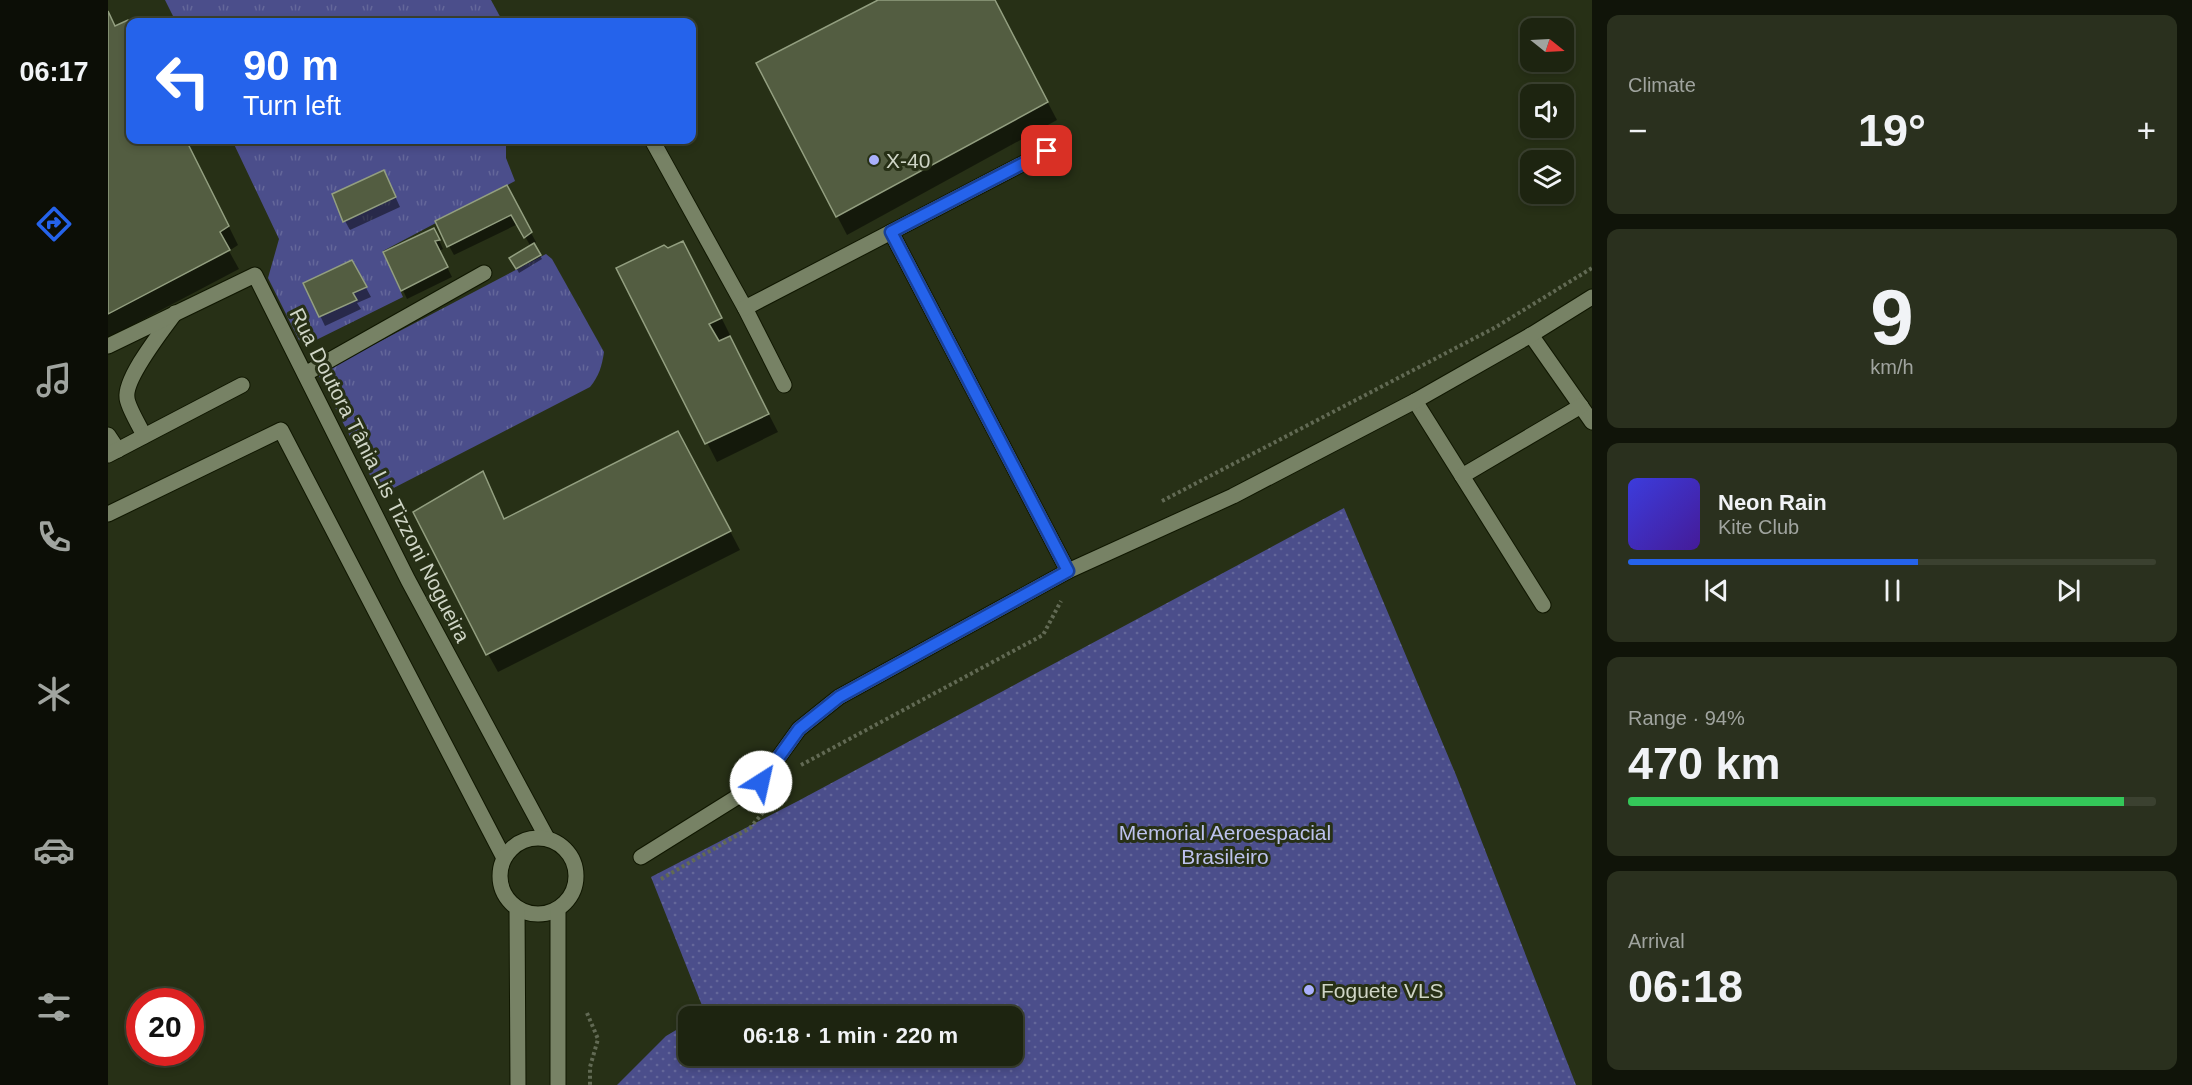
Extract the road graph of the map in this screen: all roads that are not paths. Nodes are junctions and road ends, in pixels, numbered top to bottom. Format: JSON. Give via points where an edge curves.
{"nodes":[{"id":1,"x":654,"y":144,"type":"edge"},
{"id":2,"x":1047,"y":151,"type":"dead end"},
{"id":3,"x":891,"y":232,"type":"junction"},
{"id":4,"x":484,"y":273,"type":"dead end"},
{"id":5,"x":1592,"y":297,"type":"edge"},
{"id":6,"x":745,"y":308,"type":"junction"},
{"id":7,"x":175,"y":313,"type":"junction"},
{"id":8,"x":1531,"y":335,"type":"junction"},
{"id":9,"x":108,"y":346,"type":"edge"},
{"id":10,"x":305,"y":374,"type":"junction"},
{"id":11,"x":242,"y":385,"type":"dead end"},
{"id":12,"x":784,"y":385,"type":"dead end"},
{"id":13,"x":1415,"y":401,"type":"junction"},
{"id":14,"x":1581,"y":406,"type":"junction"},
{"id":15,"x":1592,"y":422,"type":"edge"},
{"id":16,"x":108,"y":435,"type":"edge"},
{"id":17,"x":144,"y":436,"type":"junction"},
{"id":18,"x":113,"y":453,"type":"edge"},
{"id":19,"x":1462,"y":476,"type":"junction"},
{"id":20,"x":108,"y":514,"type":"edge"},
{"id":21,"x":1068,"y":571,"type":"junction"},
{"id":22,"x":1543,"y":605,"type":"dead end"},
{"id":23,"x":547,"y":838,"type":"junction"},
{"id":24,"x":641,"y":857,"type":"dead end"},
{"id":25,"x":504,"y":858,"type":"junction"},
{"id":26,"x":517,"y":908,"type":"junction"},
{"id":27,"x":558,"y":909,"type":"junction"},
{"id":28,"x":518,"y":1085,"type":"edge"},
{"id":29,"x":558,"y":1085,"type":"edge"}],
"edges":[{"from":1,"to":6,"type":"street"},
{"from":2,"to":3,"type":"street"},
{"from":3,"to":6,"type":"street"},
{"from":3,"to":21,"type":"street"},
{"from":4,"to":10,"type":"street"},
{"from":5,"to":8,"type":"street"},
{"from":6,"to":12,"type":"street"},
{"from":7,"to":9,"type":"street","name":"Rua Doutora Tânia Lis Tizzoni Nogueira"},
{"from":7,"to":10,"type":"street","name":"Rua Doutora Tânia Lis Tizzoni Nogueira","via":[[255,275]]},
{"from":7,"to":17,"type":"street","via":[[129,383],[127,398]]},
{"from":8,"to":13,"type":"street"},
{"from":8,"to":14,"type":"street"},
{"from":10,"to":23,"type":"street","name":"Rua Doutora Tânia Lis Tizzoni Nogueira","via":[[408,580]]},
{"from":11,"to":17,"type":"street"},
{"from":13,"to":19,"type":"street"},
{"from":13,"to":21,"type":"street","via":[[1233,496]]},
{"from":14,"to":15,"type":"street"},
{"from":14,"to":19,"type":"street"},
{"from":16,"to":18,"type":"street"},
{"from":17,"to":18,"type":"street"},
{"from":19,"to":22,"type":"street"},
{"from":20,"to":25,"type":"street","via":[[281,430]]},
{"from":21,"to":24,"type":"street","via":[[839,697],[799,729],[761,782]]},
{"from":23,"to":25,"type":"street","via":[[522,840]]},
{"from":23,"to":27,"type":"street","name":"Rua Doutora Tânia Lis Tizzoni Nogueira","via":[[566,849],[576,869],[573,891]]},
{"from":25,"to":26,"type":"street","via":[[502,891]]},
{"from":26,"to":27,"type":"street","via":[[537,915]]},
{"from":26,"to":28,"type":"street"},
{"from":27,"to":29,"type":"street"}]}
